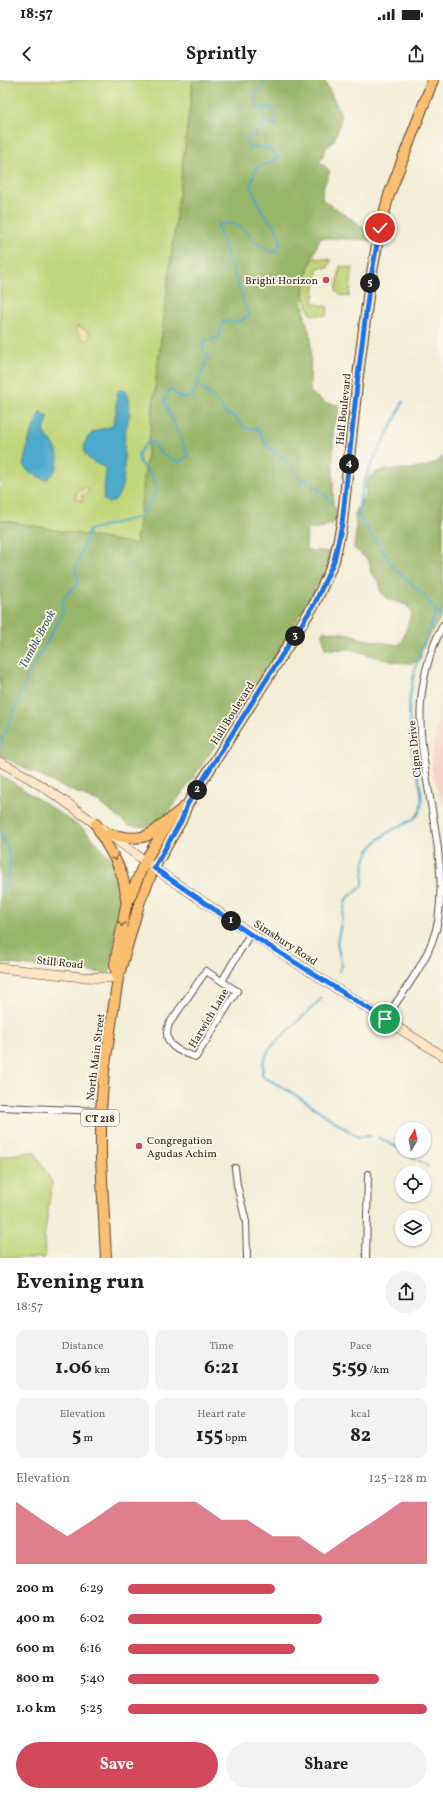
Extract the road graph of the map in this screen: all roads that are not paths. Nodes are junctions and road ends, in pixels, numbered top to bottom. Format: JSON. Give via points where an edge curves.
{"nodes":[{"id":1,"x":433,"y":80,"type":"edge"},
{"id":2,"x":443,"y":625,"type":"edge"},
{"id":3,"x":0,"y":762,"type":"edge"},
{"id":4,"x":187,"y":805,"type":"junction"},
{"id":5,"x":172,"y":817,"type":"junction"},
{"id":6,"x":96,"y":824,"type":"junction"},
{"id":7,"x":109,"y":834,"type":"junction"},
{"id":8,"x":145,"y":861,"type":"junction"},
{"id":9,"x":154,"y":868,"type":"junction"},
{"id":10,"x":126,"y":906,"type":"junction"},
{"id":11,"x":440,"y":922,"type":"edge"},
{"id":12,"x":250,"y":934,"type":"junction"},
{"id":13,"x":0,"y":968,"type":"edge"},
{"id":14,"x":118,"y":978,"type":"junction"},
{"id":15,"x":222,"y":981,"type":"junction"},
{"id":16,"x":385,"y":1019,"type":"junction"},
{"id":17,"x":443,"y":1056,"type":"edge"},
{"id":18,"x":0,"y":1107,"type":"edge"},
{"id":19,"x":100,"y":1111,"type":"junction"},
{"id":20,"x":235,"y":1168,"type":"dead end"},
{"id":21,"x":368,"y":1174,"type":"dead end"},
{"id":22,"x":106,"y":1258,"type":"edge"},
{"id":23,"x":247,"y":1258,"type":"edge"},
{"id":24,"x":366,"y":1258,"type":"edge"}],
"edges":[{"from":1,"to":4,"type":"main road","name":"Hall Boulevard","number":"CT 218","via":[[389,195],[380,228],[369,288],[342,528],[334,561],[315,603]]},
{"from":2,"to":11,"type":"street","name":"Cigna Drive","via":[[428,659],[420,706],[421,740],[442,872]]},
{"from":3,"to":6,"type":"main road","name":"Simsbury Road","via":[[39,784]]},
{"from":4,"to":5,"type":"main road","name":"Hall Boulevard","number":"CT 218"},
{"from":4,"to":9,"type":"main road","name":"Hall Boulevard","number":"CT 218","via":[[181,821]]},
{"from":5,"to":7,"type":"main road","via":[[145,836],[134,839]]},
{"from":5,"to":8,"type":"main road","name":"Hall Boulevard","number":"CT 218"},
{"from":6,"to":7,"type":"main road","name":"Simsbury Road"},
{"from":6,"to":10,"type":"main road","one_way":true,"via":[[121,869]]},
{"from":7,"to":8,"type":"main road","name":"Simsbury Road"},
{"from":8,"to":9,"type":"main road","name":"Simsbury Road"},
{"from":8,"to":10,"type":"main road","name":"North Main Street","number":"CT 218"},
{"from":9,"to":12,"type":"main road","name":"Simsbury Road"},
{"from":9,"to":14,"type":"main road","name":"North Main Street","number":"CT 218","via":[[138,908]]},
{"from":10,"to":14,"type":"main road","name":"North Main Street","number":"CT 218","one_way":true,"via":[[115,964]]},
{"from":11,"to":16,"type":"street","name":"Cigna Drive","via":[[421,963]]},
{"from":12,"to":15,"type":"street","name":"Harwich Lane"},
{"from":12,"to":16,"type":"main road","name":"Simsbury Road"},
{"from":13,"to":14,"type":"main road","name":"Still Road","via":[[82,977]]},
{"from":14,"to":19,"type":"main road","name":"North Main Street","number":"CT 218"},
{"from":15,"to":15,"type":"street","name":"Harwich Lane","via":[[206,971],[169,1024],[166,1031],[171,1046],[196,1057],[237,991]]},
{"from":16,"to":17,"type":"main road","name":"Simsbury Road"},
{"from":18,"to":19,"type":"street"},
{"from":19,"to":22,"type":"main road","name":"North Main Street","number":"CT 218"},
{"from":20,"to":23,"type":"street","via":[[246,1222]]},
{"from":21,"to":24,"type":"street"}]}
